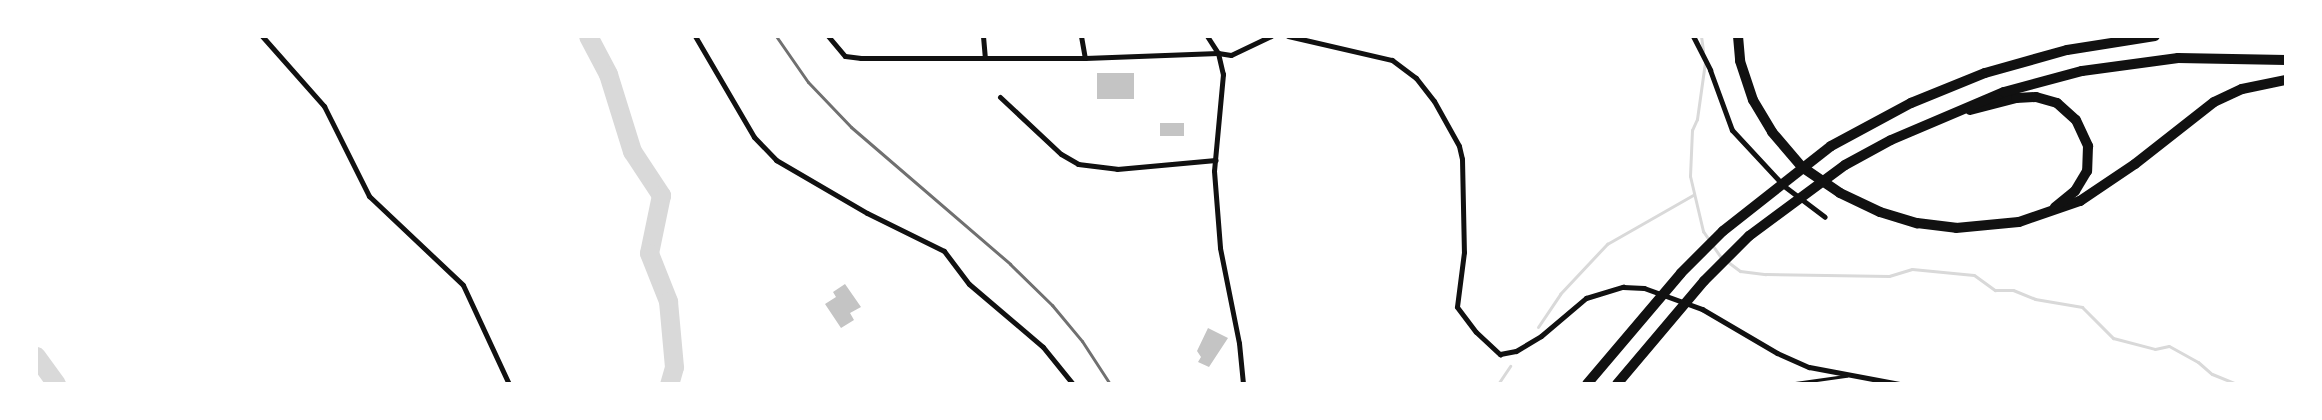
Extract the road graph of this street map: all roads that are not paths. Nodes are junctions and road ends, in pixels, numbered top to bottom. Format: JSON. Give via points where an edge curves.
{"nodes":[{"id":1,"x":262,"y":36,"type":"edge"},
{"id":2,"x":695,"y":36,"type":"edge"},
{"id":3,"x":828,"y":36,"type":"edge"},
{"id":4,"x":983,"y":36,"type":"edge"},
{"id":5,"x":1081,"y":36,"type":"edge"},
{"id":6,"x":1207,"y":36,"type":"edge"},
{"id":7,"x":1271,"y":36,"type":"edge"},
{"id":8,"x":1288,"y":36,"type":"edge"},
{"id":9,"x":1693,"y":36,"type":"edge"},
{"id":10,"x":1738,"y":36,"type":"edge"},
{"id":11,"x":2135,"y":36,"type":"edge"},
{"id":12,"x":2155,"y":36,"type":"edge"},
{"id":13,"x":2118,"y":40,"type":"junction"},
{"id":14,"x":1218,"y":53,"type":"junction"},
{"id":15,"x":985,"y":57,"type":"junction"},
{"id":16,"x":1085,"y":58,"type":"junction"},
{"id":17,"x":2286,"y":60,"type":"edge"},
{"id":18,"x":2286,"y":80,"type":"edge"},
{"id":19,"x":1000,"y":97,"type":"dead end"},
{"id":20,"x":1954,"y":112,"type":"junction"},
{"id":21,"x":1216,"y":160,"type":"junction"},
{"id":22,"x":2049,"y":213,"type":"junction"},
{"id":23,"x":1825,"y":217,"type":"dead end"},
{"id":24,"x":1846,"y":376,"type":"junction"},
{"id":25,"x":509,"y":384,"type":"edge"},
{"id":26,"x":1074,"y":384,"type":"edge"},
{"id":27,"x":1243,"y":384,"type":"edge"},
{"id":28,"x":1587,"y":384,"type":"edge"},
{"id":29,"x":1617,"y":384,"type":"edge"},
{"id":30,"x":1788,"y":384,"type":"edge"},
{"id":31,"x":1899,"y":384,"type":"edge"}],
"edges":[{"from":1,"to":25,"type":"street","via":[[327,112],[369,196],[463,286]]},
{"from":2,"to":26,"type":"street","via":[[754,138],[776,160],[867,213],[944,252],[969,284],[1043,347]]},
{"from":3,"to":15,"type":"street","via":[[845,56]]},
{"from":4,"to":15,"type":"street"},
{"from":5,"to":16,"type":"street"},
{"from":6,"to":14,"type":"street"},
{"from":7,"to":14,"type":"street","via":[[1231,55]]},
{"from":8,"to":24,"type":"street","via":[[1392,60],[1416,78],[1434,101],[1459,146],[1462,159],[1464,252],[1457,307],[1500,354],[1516,351],[1541,336],[1586,298],[1623,287],[1644,288],[1702,309],[1777,353],[1809,367]]},
{"from":9,"to":23,"type":"street","via":[[1710,70],[1732,130],[1766,167]]},
{"from":10,"to":22,"type":"highway","via":[[1743,71],[1762,117],[1802,167],[1840,193],[1880,212],[1936,226],[1997,226]]},
{"from":11,"to":13,"type":"highway"},
{"from":12,"to":13,"type":"highway"},
{"from":13,"to":28,"type":"highway","via":[[2023,60],[1967,79],[1903,106],[1832,146],[1722,231],[1636,324]]},
{"from":14,"to":16,"type":"street"},
{"from":14,"to":21,"type":"street","via":[[1224,74],[1224,96]]},
{"from":15,"to":16,"type":"street"},
{"from":17,"to":20,"type":"highway","via":[[2178,58],[2136,62],[2036,82]]},
{"from":18,"to":22,"type":"highway","via":[[2242,88],[2214,102],[2135,164],[2080,201]]},
{"from":19,"to":21,"type":"street","via":[[1061,154],[1078,164],[1117,169]]},
{"from":20,"to":22,"type":"highway","via":[[2036,97],[2057,103],[2076,120],[2088,146],[2087,171],[2075,192]]},
{"from":20,"to":29,"type":"highway","via":[[1891,140],[1845,166],[1748,236]]},
{"from":21,"to":27,"type":"street","via":[[1220,248],[1239,343]]},
{"from":24,"to":30,"type":"lane"},
{"from":24,"to":31,"type":"street"}]}
